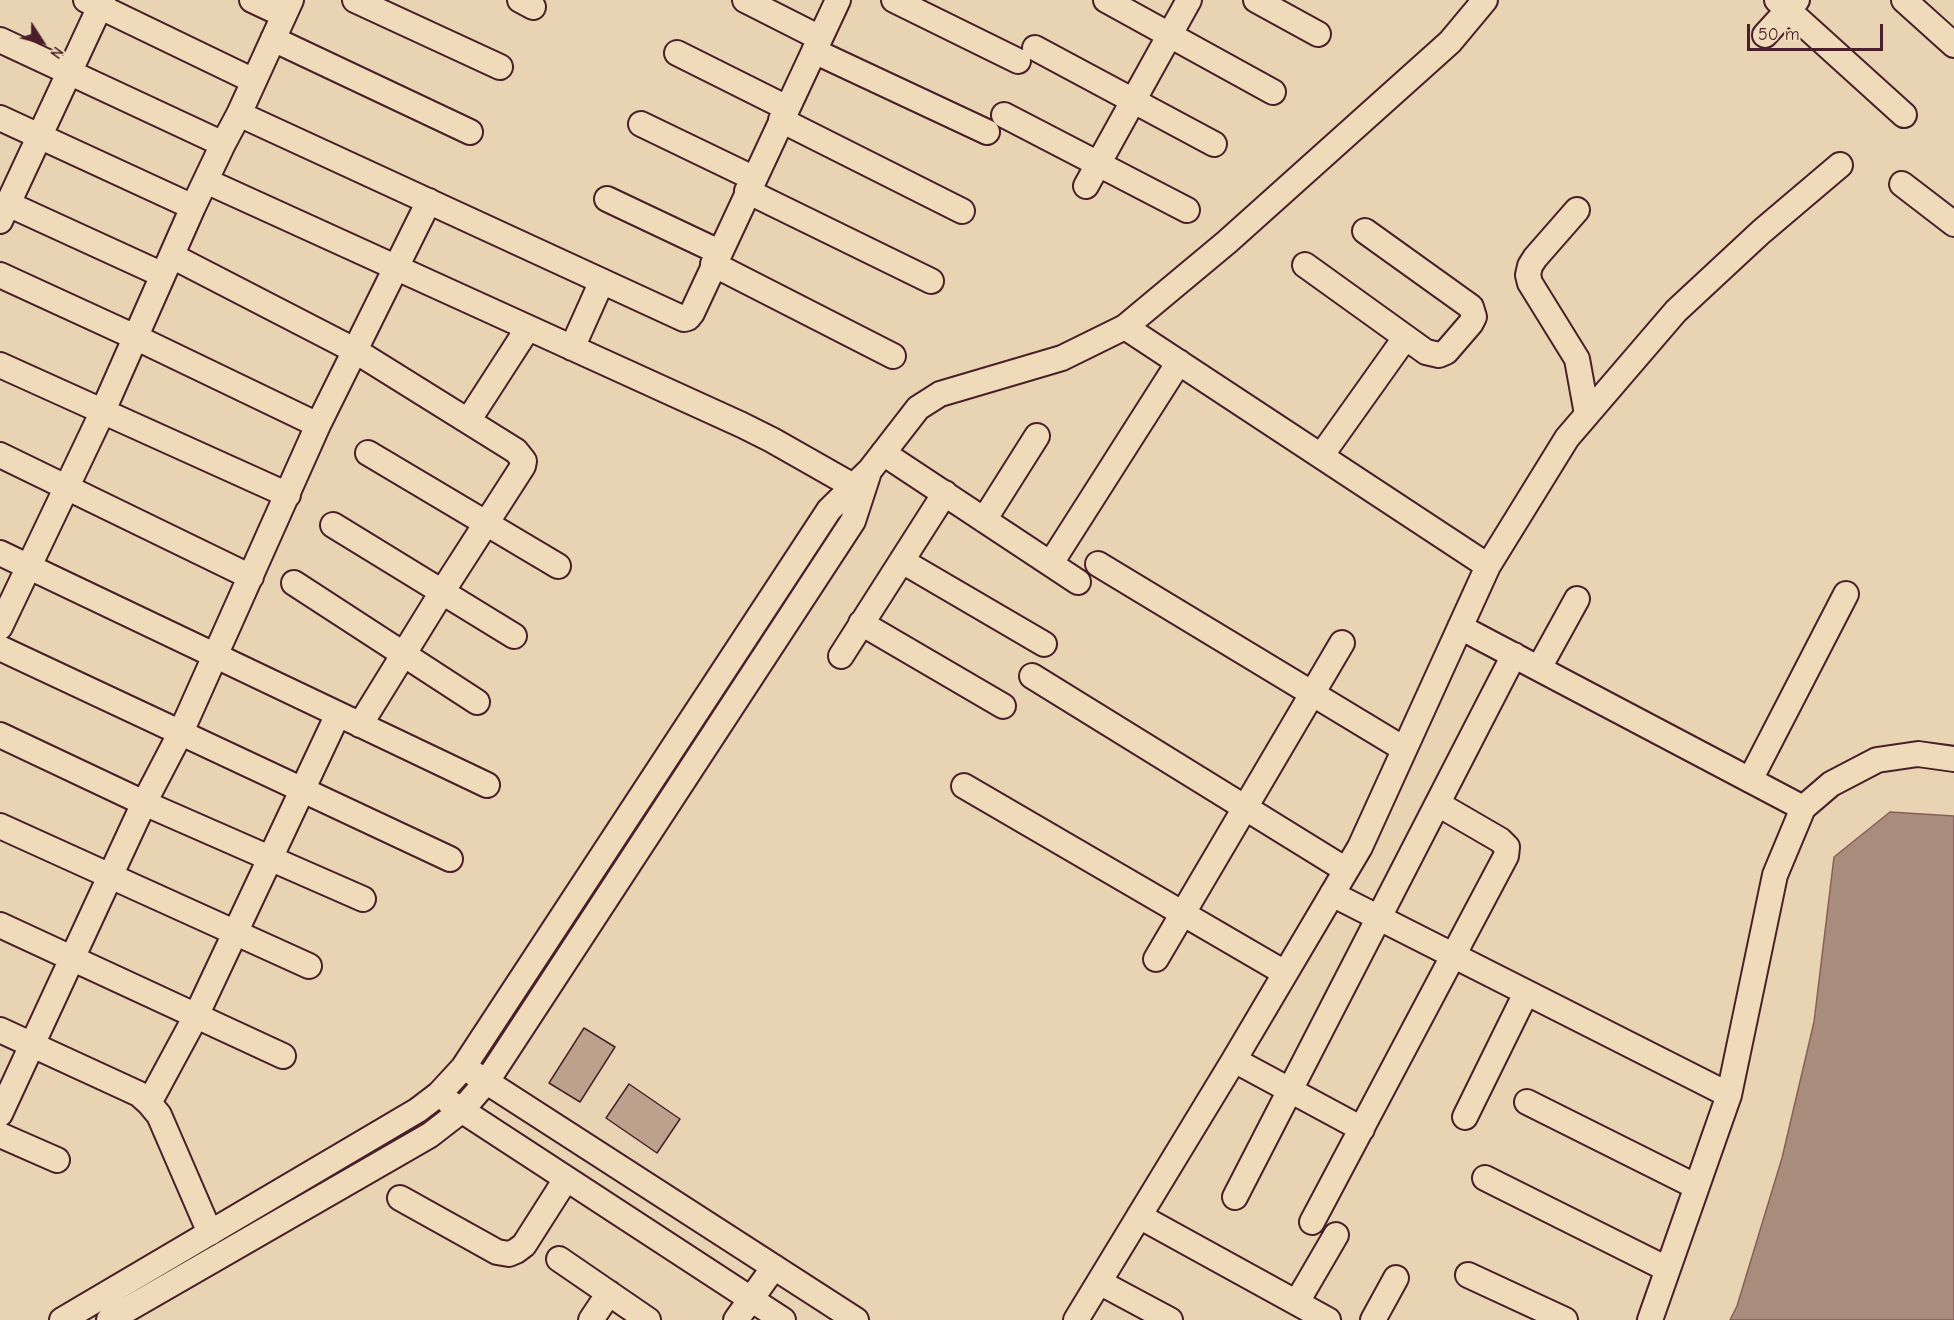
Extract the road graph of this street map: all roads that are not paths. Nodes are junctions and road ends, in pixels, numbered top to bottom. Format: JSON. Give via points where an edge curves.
{"nodes":[{"id":1,"x":252,"y":0,"type":"edge"},
{"id":2,"x":355,"y":0,"type":"edge"},
{"id":3,"x":745,"y":0,"type":"edge"},
{"id":4,"x":838,"y":0,"type":"edge"},
{"id":5,"x":894,"y":0,"type":"edge"},
{"id":6,"x":1106,"y":0,"type":"edge"},
{"id":7,"x":1189,"y":0,"type":"edge"},
{"id":8,"x":1256,"y":0,"type":"edge"},
{"id":9,"x":1485,"y":0,"type":"edge"},
{"id":10,"x":1904,"y":0,"type":"edge"},
{"id":11,"x":96,"y":2,"type":"edge"},
{"id":12,"x":1787,"y":3,"type":"edge"},
{"id":13,"x":288,"y":7,"type":"edge"},
{"id":14,"x":1318,"y":34,"type":"dead end"},
{"id":15,"x":1169,"y":35,"type":"junction"},
{"id":16,"x":1765,"y":35,"type":"dead end"},
{"id":17,"x":273,"y":39,"type":"junction"},
{"id":18,"x":0,"y":40,"type":"edge"},
{"id":19,"x":817,"y":44,"type":"junction"},
{"id":20,"x":1954,"y":45,"type":"edge"},
{"id":21,"x":677,"y":53,"type":"dead end"},
{"id":22,"x":500,"y":67,"type":"dead end"},
{"id":23,"x":70,"y":71,"type":"junction"},
{"id":24,"x":254,"y":81,"type":"junction"},
{"id":25,"x":1273,"y":92,"type":"dead end"},
{"id":26,"x":1133,"y":100,"type":"junction"},
{"id":27,"x":239,"y":114,"type":"junction"},
{"id":28,"x":784,"y":114,"type":"junction"},
{"id":29,"x":1004,"y":115,"type":"dead end"},
{"id":30,"x":1904,"y":115,"type":"dead end"},
{"id":31,"x":0,"y":118,"type":"edge"},
{"id":32,"x":641,"y":124,"type":"dead end"},
{"id":33,"x":470,"y":132,"type":"dead end"},
{"id":34,"x":987,"y":132,"type":"dead end"},
{"id":35,"x":39,"y":137,"type":"junction"},
{"id":36,"x":223,"y":144,"type":"junction"},
{"id":37,"x":1214,"y":144,"type":"dead end"},
{"id":38,"x":1098,"y":165,"type":"junction"},
{"id":39,"x":1840,"y":165,"type":"dead end"},
{"id":40,"x":206,"y":181,"type":"junction"},
{"id":41,"x":1902,"y":184,"type":"dead end"},
{"id":42,"x":750,"y":185,"type":"junction"},
{"id":43,"x":1086,"y":186,"type":"dead end"},
{"id":44,"x":607,"y":199,"type":"dead end"},
{"id":45,"x":429,"y":201,"type":"junction"},
{"id":46,"x":193,"y":207,"type":"junction"},
{"id":47,"x":1187,"y":210,"type":"dead end"},
{"id":48,"x":1577,"y":210,"type":"dead end"},
{"id":49,"x":962,"y":211,"type":"dead end"},
{"id":50,"x":4,"y":212,"type":"edge"},
{"id":51,"x":1954,"y":224,"type":"edge"},
{"id":52,"x":1365,"y":231,"type":"dead end"},
{"id":53,"x":716,"y":258,"type":"junction"},
{"id":54,"x":1305,"y":265,"type":"dead end"},
{"id":55,"x":168,"y":266,"type":"junction"},
{"id":56,"x":395,"y":268,"type":"junction"},
{"id":57,"x":0,"y":275,"type":"edge"},
{"id":58,"x":602,"y":281,"type":"junction"},
{"id":59,"x":931,"y":281,"type":"dead end"},
{"id":60,"x":1125,"y":327,"type":"junction"},
{"id":61,"x":528,"y":328,"type":"junction"},
{"id":62,"x":135,"y":337,"type":"junction"},
{"id":63,"x":1405,"y":338,"type":"junction"},
{"id":64,"x":572,"y":348,"type":"junction"},
{"id":65,"x":354,"y":350,"type":"junction"},
{"id":66,"x":893,"y":356,"type":"dead end"},
{"id":67,"x":1177,"y":360,"type":"junction"},
{"id":68,"x":0,"y":365,"type":"edge"},
{"id":69,"x":102,"y":412,"type":"junction"},
{"id":70,"x":1587,"y":414,"type":"junction"},
{"id":71,"x":468,"y":422,"type":"junction"},
{"id":72,"x":318,"y":425,"type":"junction"},
{"id":73,"x":1037,"y":436,"type":"dead end"},
{"id":74,"x":368,"y":453,"type":"dead end"},
{"id":75,"x":0,"y":455,"type":"edge"},
{"id":76,"x":1321,"y":456,"type":"junction"},
{"id":77,"x":875,"y":462,"type":"junction"},
{"id":78,"x":66,"y":485,"type":"junction"},
{"id":79,"x":945,"y":493,"type":"junction"},
{"id":80,"x":288,"y":495,"type":"junction"},
{"id":81,"x":984,"y":520,"type":"junction"},
{"id":82,"x":486,"y":523,"type":"junction"},
{"id":83,"x":333,"y":525,"type":"dead end"},
{"id":84,"x":0,"y":553,"type":"edge"},
{"id":85,"x":902,"y":561,"type":"junction"},
{"id":86,"x":1051,"y":563,"type":"junction"},
{"id":87,"x":1098,"y":564,"type":"dead end"},
{"id":88,"x":558,"y":566,"type":"dead end"},
{"id":89,"x":1488,"y":566,"type":"junction"},
{"id":90,"x":28,"y":567,"type":"junction"},
{"id":91,"x":250,"y":577,"type":"junction"},
{"id":92,"x":1078,"y":582,"type":"dead end"},
{"id":93,"x":294,"y":583,"type":"dead end"},
{"id":94,"x":442,"y":592,"type":"junction"},
{"id":95,"x":1846,"y":594,"type":"dead end"},
{"id":96,"x":1576,"y":599,"type":"dead end"},
{"id":97,"x":861,"y":623,"type":"junction"},
{"id":98,"x":0,"y":627,"type":"edge"},
{"id":99,"x":1460,"y":627,"type":"junction"},
{"id":100,"x":514,"y":636,"type":"dead end"},
{"id":101,"x":1342,"y":643,"type":"dead end"},
{"id":102,"x":1044,"y":644,"type":"dead end"},
{"id":103,"x":0,"y":648,"type":"edge"},
{"id":104,"x":403,"y":654,"type":"junction"},
{"id":105,"x":1514,"y":655,"type":"junction"},
{"id":106,"x":841,"y":656,"type":"dead end"},
{"id":107,"x":216,"y":657,"type":"junction"},
{"id":108,"x":1539,"y":668,"type":"junction"},
{"id":109,"x":1032,"y":676,"type":"dead end"},
{"id":110,"x":1312,"y":693,"type":"junction"},
{"id":111,"x":477,"y":702,"type":"dead end"},
{"id":112,"x":1003,"y":706,"type":"dead end"},
{"id":113,"x":338,"y":714,"type":"junction"},
{"id":114,"x":360,"y":725,"type":"junction"},
{"id":115,"x":181,"y":732,"type":"junction"},
{"id":116,"x":0,"y":735,"type":"edge"},
{"id":117,"x":1404,"y":748,"type":"junction"},
{"id":118,"x":1954,"y":759,"type":"edge"},
{"id":119,"x":1750,"y":780,"type":"junction"},
{"id":120,"x":487,"y":785,"type":"dead end"},
{"id":121,"x":964,"y":786,"type":"dead end"},
{"id":122,"x":303,"y":790,"type":"junction"},
{"id":123,"x":144,"y":803,"type":"junction"},
{"id":124,"x":1438,"y":804,"type":"junction"},
{"id":125,"x":1244,"y":808,"type":"junction"},
{"id":126,"x":1803,"y":808,"type":"junction"},
{"id":127,"x":0,"y":826,"type":"edge"},
{"id":128,"x":270,"y":858,"type":"junction"},
{"id":129,"x":450,"y":859,"type":"dead end"},
{"id":130,"x":1346,"y":870,"type":"junction"},
{"id":131,"x":110,"y":878,"type":"junction"},
{"id":132,"x":1332,"y":894,"type":"junction"},
{"id":133,"x":363,"y":899,"type":"dead end"},
{"id":134,"x":1182,"y":913,"type":"junction"},
{"id":135,"x":1379,"y":919,"type":"junction"},
{"id":136,"x":0,"y":925,"type":"edge"},
{"id":137,"x":235,"y":933,"type":"junction"},
{"id":138,"x":1453,"y":957,"type":"junction"},
{"id":139,"x":73,"y":959,"type":"junction"},
{"id":140,"x":1156,"y":959,"type":"dead end"},
{"id":141,"x":309,"y":966,"type":"dead end"},
{"id":142,"x":1285,"y":973,"type":"junction"},
{"id":143,"x":1526,"y":993,"type":"junction"},
{"id":144,"x":196,"y":1016,"type":"junction"},
{"id":145,"x":0,"y":1030,"type":"edge"},
{"id":146,"x":33,"y":1045,"type":"junction"},
{"id":147,"x":283,"y":1056,"type":"dead end"},
{"id":148,"x":1234,"y":1060,"type":"junction"},
{"id":149,"x":463,"y":1068,"type":"junction"},
{"id":150,"x":487,"y":1081,"type":"junction"},
{"id":151,"x":1290,"y":1090,"type":"junction"},
{"id":152,"x":440,"y":1094,"type":"junction"},
{"id":153,"x":1729,"y":1095,"type":"junction"},
{"id":154,"x":1527,"y":1102,"type":"dead end"},
{"id":155,"x":150,"y":1103,"type":"junction"},
{"id":156,"x":461,"y":1111,"type":"junction"},
{"id":157,"x":0,"y":1114,"type":"edge"},
{"id":158,"x":1465,"y":1117,"type":"dead end"},
{"id":159,"x":1362,"y":1129,"type":"junction"},
{"id":160,"x":0,"y":1135,"type":"edge"},
{"id":161,"x":57,"y":1160,"type":"dead end"},
{"id":162,"x":1485,"y":1178,"type":"dead end"},
{"id":163,"x":566,"y":1179,"type":"junction"},
{"id":164,"x":1695,"y":1186,"type":"junction"},
{"id":165,"x":1235,"y":1197,"type":"dead end"},
{"id":166,"x":400,"y":1198,"type":"dead end"},
{"id":167,"x":1139,"y":1216,"type":"junction"},
{"id":168,"x":1312,"y":1222,"type":"dead end"},
{"id":169,"x":210,"y":1233,"type":"junction"},
{"id":170,"x":1336,"y":1235,"type":"dead end"},
{"id":171,"x":559,"y":1259,"type":"dead end"},
{"id":172,"x":774,"y":1267,"type":"junction"},
{"id":173,"x":1667,"y":1269,"type":"junction"},
{"id":174,"x":1468,"y":1275,"type":"dead end"},
{"id":175,"x":1396,"y":1278,"type":"dead end"},
{"id":176,"x":1099,"y":1282,"type":"junction"},
{"id":177,"x":609,"y":1293,"type":"junction"},
{"id":178,"x":751,"y":1299,"type":"junction"},
{"id":179,"x":1312,"y":1314,"type":"edge"},
{"id":180,"x":643,"y":1319,"type":"edge"},
{"id":181,"x":62,"y":1320,"type":"edge"},
{"id":182,"x":109,"y":1320,"type":"edge"},
{"id":183,"x":591,"y":1320,"type":"edge"},
{"id":184,"x":736,"y":1320,"type":"edge"},
{"id":185,"x":783,"y":1320,"type":"edge"},
{"id":186,"x":856,"y":1320,"type":"edge"},
{"id":187,"x":1076,"y":1320,"type":"edge"},
{"id":188,"x":1170,"y":1320,"type":"edge"},
{"id":189,"x":1373,"y":1320,"type":"edge"},
{"id":190,"x":1565,"y":1320,"type":"edge"},
{"id":191,"x":1650,"y":1320,"type":"edge"}],
"edges":[{"from":1,"to":13,"type":"street"},
{"from":2,"to":22,"type":"street"},
{"from":3,"to":19,"type":"street"},
{"from":4,"to":19,"type":"street"},
{"from":5,"to":26,"type":"street"},
{"from":6,"to":15,"type":"street"},
{"from":7,"to":15,"type":"street"},
{"from":8,"to":14,"type":"street"},
{"from":9,"to":60,"type":"street","via":[[1450,42],[1227,242]]},
{"from":10,"to":20,"type":"street"},
{"from":11,"to":23,"type":"street"},
{"from":11,"to":24,"type":"street"},
{"from":12,"to":16,"type":"street"},
{"from":12,"to":30,"type":"street"},
{"from":13,"to":17,"type":"street"},
{"from":15,"to":25,"type":"street"},
{"from":15,"to":26,"type":"street"},
{"from":17,"to":24,"type":"street"},
{"from":17,"to":33,"type":"street"},
{"from":18,"to":23,"type":"street"},
{"from":19,"to":28,"type":"street"},
{"from":19,"to":34,"type":"street"},
{"from":21,"to":28,"type":"street"},
{"from":23,"to":35,"type":"street"},
{"from":23,"to":36,"type":"street"},
{"from":24,"to":27,"type":"street"},
{"from":26,"to":37,"type":"street"},
{"from":26,"to":38,"type":"street"},
{"from":27,"to":36,"type":"street"},
{"from":27,"to":45,"type":"street"},
{"from":28,"to":42,"type":"street"},
{"from":28,"to":49,"type":"street"},
{"from":29,"to":38,"type":"street"},
{"from":31,"to":35,"type":"street"},
{"from":32,"to":42,"type":"street"},
{"from":35,"to":46,"type":"street"},
{"from":35,"to":50,"type":"street"},
{"from":36,"to":40,"type":"street"},
{"from":38,"to":43,"type":"street"},
{"from":38,"to":47,"type":"street"},
{"from":39,"to":70,"type":"street","via":[[1676,311]]},
{"from":40,"to":46,"type":"street"},
{"from":40,"to":56,"type":"street"},
{"from":41,"to":51,"type":"street"},
{"from":42,"to":53,"type":"street"},
{"from":42,"to":59,"type":"street"},
{"from":44,"to":53,"type":"street"},
{"from":45,"to":56,"type":"street"},
{"from":45,"to":58,"type":"street"},
{"from":46,"to":55,"type":"street"},
{"from":48,"to":70,"type":"street","via":[[1535,258],[1528,275],[1577,358]]},
{"from":50,"to":55,"type":"street"},
{"from":52,"to":63,"type":"street","via":[[1466,302],[1473,311],[1471,323],[1439,355],[1426,352]]},
{"from":53,"to":58,"type":"street","via":[[692,313],[684,319]]},
{"from":53,"to":66,"type":"street"},
{"from":54,"to":63,"type":"street"},
{"from":55,"to":62,"type":"street"},
{"from":55,"to":65,"type":"street"},
{"from":56,"to":61,"type":"street"},
{"from":56,"to":65,"type":"street"},
{"from":57,"to":62,"type":"street"},
{"from":58,"to":64,"type":"street"},
{"from":60,"to":67,"type":"street"},
{"from":60,"to":77,"type":"street","via":[[1062,358],[940,394],[918,408]]},
{"from":61,"to":64,"type":"street"},
{"from":61,"to":71,"type":"street"},
{"from":62,"to":69,"type":"street"},
{"from":62,"to":72,"type":"street"},
{"from":63,"to":76,"type":"street"},
{"from":64,"to":77,"type":"street","via":[[772,440]]},
{"from":65,"to":71,"type":"street"},
{"from":65,"to":72,"type":"street"},
{"from":67,"to":76,"type":"street"},
{"from":67,"to":86,"type":"street"},
{"from":68,"to":69,"type":"street"},
{"from":69,"to":78,"type":"street"},
{"from":69,"to":80,"type":"street"},
{"from":70,"to":89,"type":"street","via":[[1567,438]]},
{"from":71,"to":82,"type":"street","via":[[516,451],[524,461]]},
{"from":72,"to":80,"type":"street"},
{"from":73,"to":81,"type":"street"},
{"from":74,"to":82,"type":"street"},
{"from":75,"to":78,"type":"street"},
{"from":76,"to":89,"type":"street"},
{"from":77,"to":79,"type":"street"},
{"from":77,"to":149,"type":"street","via":[[829,510]]},
{"from":77,"to":150,"type":"street","via":[[853,521]]},
{"from":78,"to":90,"type":"street"},
{"from":78,"to":91,"type":"street"},
{"from":79,"to":81,"type":"street"},
{"from":79,"to":85,"type":"street"},
{"from":80,"to":91,"type":"street"},
{"from":81,"to":86,"type":"street"},
{"from":82,"to":88,"type":"street"},
{"from":82,"to":94,"type":"street"},
{"from":83,"to":94,"type":"street"},
{"from":84,"to":90,"type":"street"},
{"from":85,"to":97,"type":"street"},
{"from":85,"to":102,"type":"street"},
{"from":86,"to":92,"type":"street"},
{"from":87,"to":110,"type":"street"},
{"from":89,"to":99,"type":"street"},
{"from":90,"to":98,"type":"street"},
{"from":90,"to":107,"type":"street"},
{"from":91,"to":107,"type":"street"},
{"from":93,"to":104,"type":"street"},
{"from":94,"to":100,"type":"street"},
{"from":94,"to":104,"type":"street"},
{"from":95,"to":119,"type":"street"},
{"from":96,"to":108,"type":"street"},
{"from":97,"to":106,"type":"street"},
{"from":97,"to":112,"type":"street"},
{"from":99,"to":105,"type":"street"},
{"from":99,"to":117,"type":"street"},
{"from":101,"to":110,"type":"street"},
{"from":103,"to":115,"type":"street"},
{"from":104,"to":111,"type":"street"},
{"from":104,"to":114,"type":"street"},
{"from":105,"to":108,"type":"street"},
{"from":105,"to":124,"type":"street"},
{"from":107,"to":113,"type":"street"},
{"from":107,"to":115,"type":"street"},
{"from":108,"to":119,"type":"street"},
{"from":109,"to":125,"type":"street"},
{"from":110,"to":117,"type":"street"},
{"from":110,"to":125,"type":"street"},
{"from":113,"to":114,"type":"street"},
{"from":113,"to":122,"type":"street"},
{"from":114,"to":120,"type":"street"},
{"from":115,"to":122,"type":"street"},
{"from":115,"to":123,"type":"street"},
{"from":116,"to":123,"type":"street"},
{"from":117,"to":130,"type":"street"},
{"from":118,"to":126,"type":"street","via":[[1918,754],[1877,760],[1831,784]]},
{"from":119,"to":126,"type":"street"},
{"from":121,"to":134,"type":"street"},
{"from":122,"to":128,"type":"street"},
{"from":122,"to":129,"type":"street"},
{"from":123,"to":128,"type":"street"},
{"from":123,"to":131,"type":"street"},
{"from":124,"to":135,"type":"street"},
{"from":124,"to":138,"type":"street","via":[[1507,847],[1506,856]]},
{"from":125,"to":130,"type":"street"},
{"from":125,"to":134,"type":"street"},
{"from":126,"to":153,"type":"street","via":[[1775,875]]},
{"from":127,"to":131,"type":"street"},
{"from":128,"to":133,"type":"street"},
{"from":128,"to":137,"type":"street"},
{"from":130,"to":132,"type":"street"},
{"from":131,"to":137,"type":"street"},
{"from":131,"to":139,"type":"street"},
{"from":132,"to":135,"type":"street"},
{"from":132,"to":142,"type":"street"},
{"from":134,"to":140,"type":"street"},
{"from":134,"to":142,"type":"street"},
{"from":135,"to":138,"type":"street"},
{"from":135,"to":151,"type":"street"},
{"from":136,"to":139,"type":"street"},
{"from":137,"to":141,"type":"street"},
{"from":137,"to":144,"type":"street"},
{"from":138,"to":143,"type":"street"},
{"from":138,"to":159,"type":"street"},
{"from":139,"to":144,"type":"street"},
{"from":139,"to":146,"type":"street"},
{"from":142,"to":148,"type":"street"},
{"from":143,"to":153,"type":"street"},
{"from":143,"to":158,"type":"street"},
{"from":144,"to":147,"type":"street"},
{"from":144,"to":155,"type":"street"},
{"from":145,"to":146,"type":"street"},
{"from":146,"to":155,"type":"street"},
{"from":146,"to":157,"type":"street"},
{"from":148,"to":151,"type":"street"},
{"from":148,"to":167,"type":"street"},
{"from":149,"to":150,"type":"street"},
{"from":149,"to":152,"type":"street"},
{"from":150,"to":156,"type":"street"},
{"from":150,"to":172,"type":"street"},
{"from":151,"to":159,"type":"street"},
{"from":151,"to":165,"type":"street"},
{"from":152,"to":156,"type":"street"},
{"from":152,"to":169,"type":"street"},
{"from":153,"to":164,"type":"street"},
{"from":154,"to":164,"type":"street"},
{"from":155,"to":169,"type":"street","via":[[159,1115]]},
{"from":156,"to":163,"type":"street"},
{"from":156,"to":182,"type":"street","via":[[430,1134]]},
{"from":159,"to":168,"type":"street"},
{"from":160,"to":161,"type":"street"},
{"from":162,"to":173,"type":"street"},
{"from":163,"to":166,"type":"street","via":[[524,1245],[508,1254],[497,1252]]},
{"from":163,"to":178,"type":"street"},
{"from":164,"to":173,"type":"street"},
{"from":167,"to":176,"type":"street"},
{"from":167,"to":179,"type":"street"},
{"from":169,"to":181,"type":"street"},
{"from":170,"to":179,"type":"street"},
{"from":171,"to":177,"type":"street"},
{"from":172,"to":178,"type":"street"},
{"from":172,"to":186,"type":"street"},
{"from":173,"to":191,"type":"street"},
{"from":174,"to":190,"type":"street"},
{"from":175,"to":189,"type":"street"},
{"from":176,"to":187,"type":"street"},
{"from":176,"to":188,"type":"street"},
{"from":177,"to":180,"type":"street"},
{"from":177,"to":183,"type":"street"},
{"from":178,"to":184,"type":"street"},
{"from":178,"to":185,"type":"street"}]}
